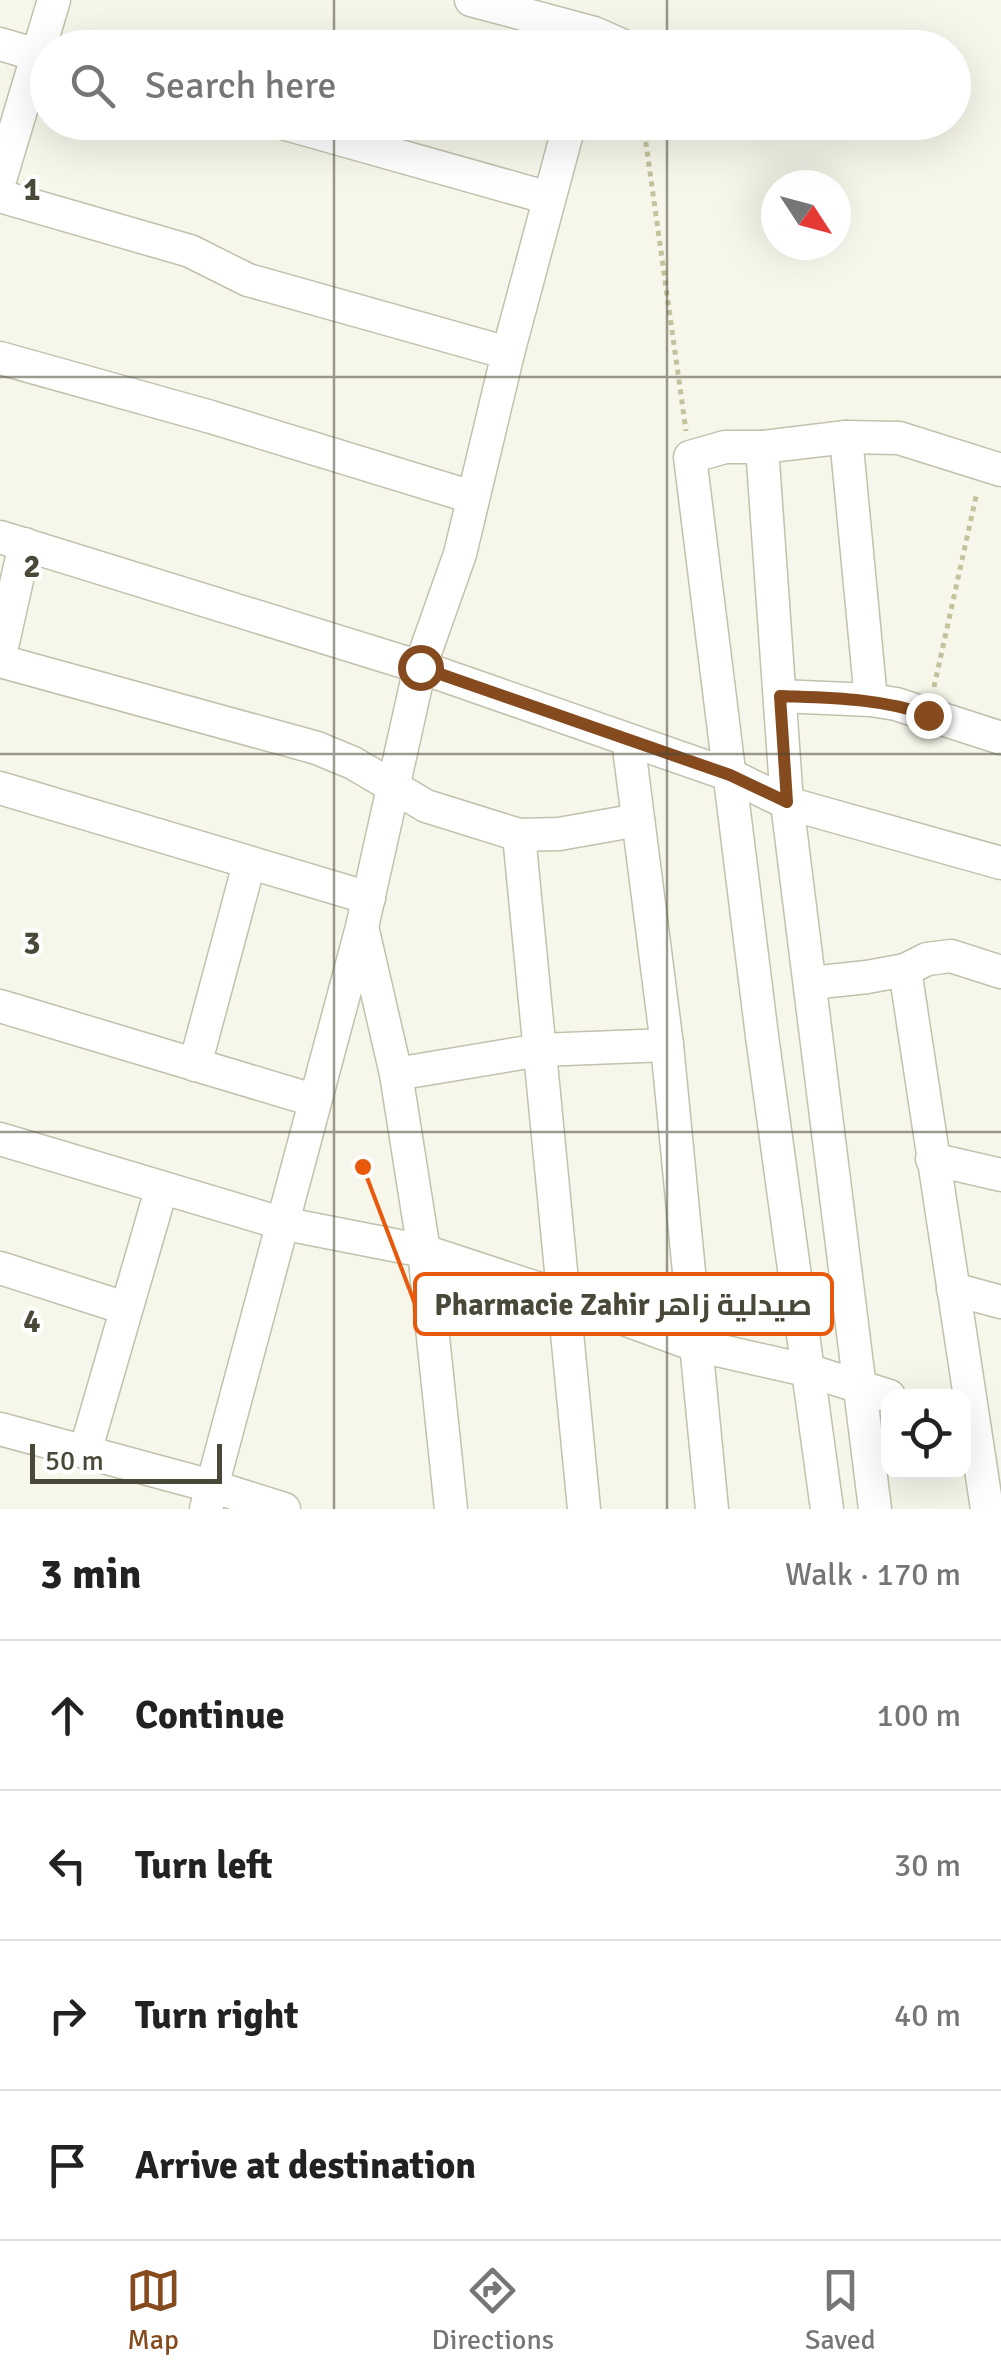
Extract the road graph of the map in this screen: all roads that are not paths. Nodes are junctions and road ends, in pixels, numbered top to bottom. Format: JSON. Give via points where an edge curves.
{"nodes":[{"id":1,"x":54,"y":0,"type":"edge"},
{"id":2,"x":471,"y":0,"type":"edge"},
{"id":3,"x":48,"y":30,"type":"edge"},
{"id":4,"x":562,"y":30,"type":"edge"},
{"id":5,"x":0,"y":44,"type":"edge"},
{"id":6,"x":30,"y":53,"type":"edge"},
{"id":7,"x":30,"y":91,"type":"edge"},
{"id":8,"x":344,"y":140,"type":"edge"},
{"id":9,"x":565,"y":140,"type":"edge"},
{"id":10,"x":0,"y":180,"type":"edge"},
{"id":11,"x":0,"y":196,"type":"edge"},
{"id":12,"x":549,"y":198,"type":"junction"},
{"id":13,"x":508,"y":352,"type":"junction"},
{"id":14,"x":0,"y":358,"type":"edge"},
{"id":15,"x":846,"y":437,"type":"junction"},
{"id":16,"x":762,"y":447,"type":"junction"},
{"id":17,"x":992,"y":468,"type":"edge"},
{"id":18,"x":472,"y":497,"type":"junction"},
{"id":19,"x":12,"y":541,"type":"edge"},
{"id":20,"x":0,"y":659,"type":"edge"},
{"id":21,"x":420,"y":667,"type":"junction"},
{"id":22,"x":780,"y":696,"type":"junction"},
{"id":23,"x":871,"y":700,"type":"junction"},
{"id":24,"x":1001,"y":738,"type":"edge"},
{"id":25,"x":628,"y":740,"type":"junction"},
{"id":26,"x":730,"y":775,"type":"junction"},
{"id":27,"x":0,"y":788,"type":"edge"},
{"id":28,"x":394,"y":789,"type":"junction"},
{"id":29,"x":787,"y":802,"type":"junction"},
{"id":30,"x":638,"y":820,"type":"junction"},
{"id":31,"x":519,"y":835,"type":"junction"},
{"id":32,"x":1001,"y":863,"type":"edge"},
{"id":33,"x":249,"y":864,"type":"junction"},
{"id":34,"x":365,"y":912,"type":"junction"},
{"id":35,"x":905,"y":970,"type":"junction"},
{"id":36,"x":1001,"y":972,"type":"edge"},
{"id":37,"x":811,"y":983,"type":"junction"},
{"id":38,"x":0,"y":1006,"type":"edge"},
{"id":39,"x":668,"y":1045,"type":"junction"},
{"id":40,"x":540,"y":1050,"type":"junction"},
{"id":41,"x":195,"y":1065,"type":"junction"},
{"id":42,"x":396,"y":1074,"type":"junction"},
{"id":43,"x":313,"y":1100,"type":"junction"},
{"id":44,"x":0,"y":1139,"type":"edge"},
{"id":45,"x":932,"y":1159,"type":"junction"},
{"id":46,"x":1001,"y":1175,"type":"edge"},
{"id":47,"x":161,"y":1190,"type":"junction"},
{"id":48,"x":281,"y":1223,"type":"junction"},
{"id":49,"x":424,"y":1251,"type":"junction"},
{"id":50,"x":0,"y":1268,"type":"edge"},
{"id":51,"x":952,"y":1290,"type":"junction"},
{"id":52,"x":564,"y":1297,"type":"junction"},
{"id":53,"x":1001,"y":1302,"type":"edge"},
{"id":54,"x":125,"y":1308,"type":"junction"},
{"id":55,"x":695,"y":1345,"type":"junction"},
{"id":56,"x":810,"y":1372,"type":"junction"},
{"id":57,"x":875,"y":1391,"type":"edge"},
{"id":58,"x":0,"y":1429,"type":"edge"},
{"id":59,"x":980,"y":1431,"type":"edge"},
{"id":60,"x":84,"y":1452,"type":"junction"},
{"id":61,"x":208,"y":1497,"type":"edge"},
{"id":62,"x":284,"y":1509,"type":"edge"},
{"id":63,"x":450,"y":1509,"type":"edge"},
{"id":64,"x":584,"y":1509,"type":"edge"},
{"id":65,"x":712,"y":1509,"type":"edge"},
{"id":66,"x":826,"y":1509,"type":"edge"},
{"id":67,"x":875,"y":1509,"type":"edge"},
{"id":68,"x":988,"y":1509,"type":"edge"}],
"edges":[{"from":1,"to":3,"type":"street"},
{"from":2,"to":4,"type":"street"},
{"from":5,"to":6,"type":"street"},
{"from":7,"to":10,"type":"street"},
{"from":8,"to":12,"type":"street"},
{"from":9,"to":12,"type":"street"},
{"from":11,"to":13,"type":"street","via":[[173,246],[248,280]]},
{"from":12,"to":13,"type":"street"},
{"from":13,"to":18,"type":"street"},
{"from":14,"to":18,"type":"street"},
{"from":15,"to":16,"type":"street"},
{"from":15,"to":17,"type":"street","via":[[899,438]]},
{"from":15,"to":23,"type":"street"},
{"from":16,"to":22,"type":"street"},
{"from":16,"to":26,"type":"street","via":[[690,457]]},
{"from":18,"to":21,"type":"street","via":[[460,554]]},
{"from":19,"to":20,"type":"street"},
{"from":19,"to":21,"type":"street"},
{"from":20,"to":28,"type":"street","via":[[318,748]]},
{"from":21,"to":25,"type":"street"},
{"from":21,"to":28,"type":"street"},
{"from":22,"to":23,"type":"street"},
{"from":22,"to":29,"type":"street"},
{"from":23,"to":24,"type":"street"},
{"from":25,"to":26,"type":"street"},
{"from":25,"to":30,"type":"street"},
{"from":26,"to":29,"type":"street"},
{"from":26,"to":56,"type":"street"},
{"from":27,"to":33,"type":"street"},
{"from":28,"to":31,"type":"street"},
{"from":28,"to":34,"type":"street"},
{"from":29,"to":32,"type":"street"},
{"from":29,"to":37,"type":"street"},
{"from":30,"to":31,"type":"street"},
{"from":30,"to":39,"type":"street"},
{"from":31,"to":40,"type":"street"},
{"from":33,"to":34,"type":"street"},
{"from":33,"to":41,"type":"street"},
{"from":34,"to":42,"type":"street"},
{"from":34,"to":43,"type":"street"},
{"from":35,"to":36,"type":"street","via":[[951,956]]},
{"from":35,"to":37,"type":"street"},
{"from":35,"to":45,"type":"street"},
{"from":37,"to":57,"type":"street"},
{"from":38,"to":41,"type":"street"},
{"from":39,"to":40,"type":"street"},
{"from":39,"to":55,"type":"street"},
{"from":40,"to":42,"type":"street"},
{"from":40,"to":52,"type":"street"},
{"from":41,"to":43,"type":"street"},
{"from":42,"to":49,"type":"street"},
{"from":43,"to":48,"type":"street"},
{"from":44,"to":47,"type":"street"},
{"from":45,"to":46,"type":"street"},
{"from":45,"to":51,"type":"street"},
{"from":47,"to":48,"type":"street"},
{"from":47,"to":54,"type":"street"},
{"from":48,"to":49,"type":"street"},
{"from":48,"to":61,"type":"street"},
{"from":49,"to":52,"type":"street"},
{"from":49,"to":63,"type":"street"},
{"from":50,"to":54,"type":"street"},
{"from":51,"to":53,"type":"street"},
{"from":51,"to":59,"type":"street"},
{"from":52,"to":55,"type":"street"},
{"from":52,"to":64,"type":"street"},
{"from":54,"to":60,"type":"street"},
{"from":55,"to":56,"type":"street"},
{"from":55,"to":65,"type":"street"},
{"from":56,"to":57,"type":"street"},
{"from":56,"to":66,"type":"street"},
{"from":57,"to":67,"type":"street"},
{"from":58,"to":60,"type":"street"},
{"from":59,"to":68,"type":"street"},
{"from":60,"to":61,"type":"street"},
{"from":61,"to":62,"type":"street"}]}
